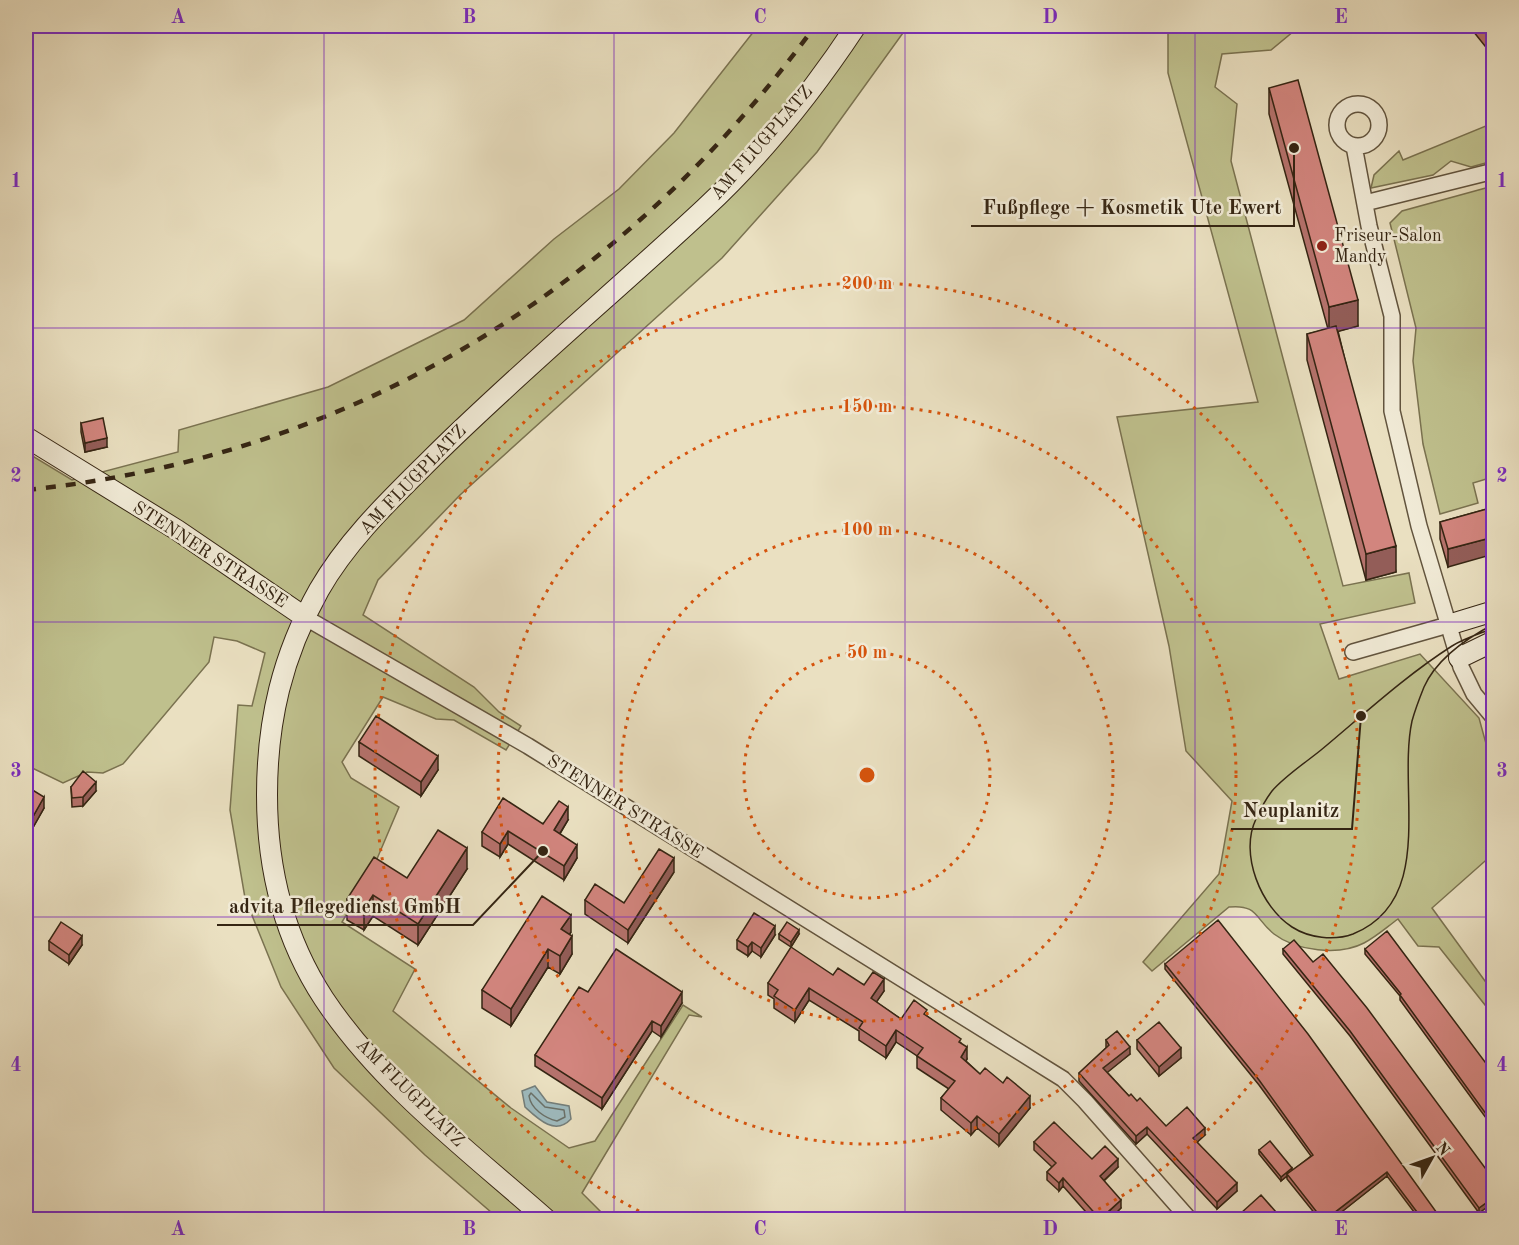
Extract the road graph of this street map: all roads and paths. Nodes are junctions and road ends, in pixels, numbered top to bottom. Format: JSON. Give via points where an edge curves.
{"nodes":[{"id":1,"x":856,"y":26,"type":"edge"},
{"id":2,"x":1354,"y":146,"type":"dead end"},
{"id":3,"x":1494,"y":171,"type":"edge"},
{"id":4,"x":1365,"y":203,"type":"junction"},
{"id":5,"x":26,"y":437,"type":"edge"},
{"id":6,"x":1494,"y":611,"type":"edge"},
{"id":7,"x":306,"y":618,"type":"junction"},
{"id":8,"x":1448,"y":625,"type":"junction"},
{"id":9,"x":1494,"y":640,"type":"edge"},
{"id":10,"x":1353,"y":652,"type":"dead end"},
{"id":11,"x":1459,"y":658,"type":"junction"},
{"id":12,"x":1494,"y":718,"type":"edge"},
{"id":13,"x":547,"y":1220,"type":"edge"},
{"id":14,"x":1190,"y":1220,"type":"edge"}],
"edges":[{"from":1,"to":7,"type":"main road","name":"AM FLUGPLATZ","via":[[769,141],[708,206],[499,393],[375,514],[328,574]]},
{"from":2,"to":4,"type":"street"},
{"from":3,"to":4,"type":"street"},
{"from":4,"to":8,"type":"street","via":[[1392,316],[1392,411]]},
{"from":5,"to":7,"type":"main road","name":"STENNER STRASSE","via":[[177,530]]},
{"from":6,"to":8,"type":"main road"},
{"from":7,"to":13,"type":"main road","name":"AM FLUGPLATZ","via":[[278,685],[267,764],[268,849],[296,948],[325,1000],[373,1060]]},
{"from":7,"to":14,"type":"street","name":"STENNER STRASSE","via":[[528,746],[1063,1079]]},
{"from":8,"to":10,"type":"street"},
{"from":8,"to":11,"type":"street"},
{"from":9,"to":11,"type":"main road"},
{"from":11,"to":12,"type":"street","via":[[1474,694]]}]}
